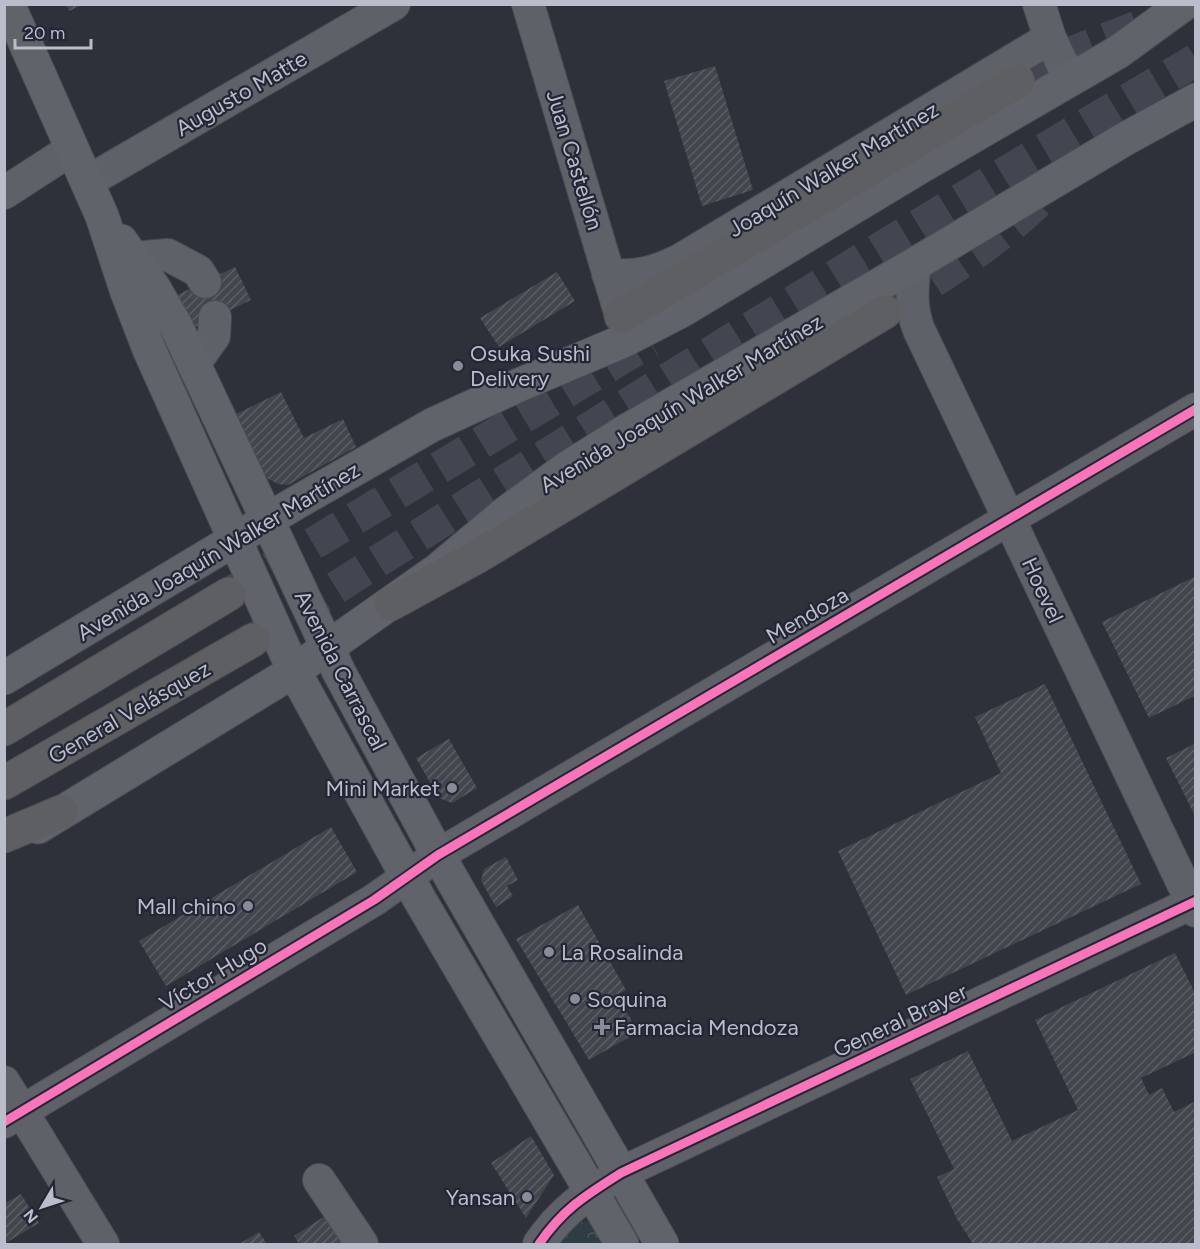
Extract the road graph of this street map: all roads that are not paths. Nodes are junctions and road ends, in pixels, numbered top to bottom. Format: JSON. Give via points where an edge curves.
{"nodes":[{"id":1,"x":394,"y":4,"type":"edge"},
{"id":2,"x":528,"y":4,"type":"edge"},
{"id":3,"x":1039,"y":4,"type":"edge"},
{"id":4,"x":1184,"y":4,"type":"edge"},
{"id":5,"x":7,"y":7,"type":"edge"},
{"id":6,"x":1050,"y":38,"type":"junction"},
{"id":7,"x":1070,"y":80,"type":"junction"},
{"id":8,"x":1018,"y":81,"type":"tunnel mouth"},
{"id":9,"x":1196,"y":100,"type":"edge"},
{"id":10,"x":72,"y":149,"type":"junction"},
{"id":11,"x":87,"y":182,"type":"junction"},
{"id":12,"x":4,"y":193,"type":"edge"},
{"id":13,"x":102,"y":216,"type":"junction"},
{"id":14,"x":134,"y":258,"type":"junction"},
{"id":15,"x":915,"y":264,"type":"junction"},
{"id":16,"x":608,"y":274,"type":"junction"},
{"id":17,"x":205,"y":282,"type":"dead end"},
{"id":18,"x":885,"y":312,"type":"tunnel mouth"},
{"id":19,"x":621,"y":316,"type":"junction"},
{"id":20,"x":215,"y":317,"type":"dead end"},
{"id":21,"x":194,"y":364,"type":"junction"},
{"id":22,"x":1196,"y":409,"type":"edge"},
{"id":23,"x":432,"y":425,"type":"junction"},
{"id":24,"x":1009,"y":519,"type":"junction"},
{"id":25,"x":266,"y":521,"type":"junction"},
{"id":26,"x":235,"y":541,"type":"junction"},
{"id":27,"x":229,"y":594,"type":"tunnel mouth"},
{"id":28,"x":391,"y":604,"type":"junction"},
{"id":29,"x":253,"y":640,"type":"tunnel mouth"},
{"id":30,"x":326,"y":647,"type":"junction"},
{"id":31,"x":294,"y":671,"type":"junction"},
{"id":32,"x":4,"y":678,"type":"edge"},
{"id":33,"x":4,"y":729,"type":"edge"},
{"id":34,"x":4,"y":783,"type":"edge"},
{"id":35,"x":61,"y":812,"type":"junction"},
{"id":36,"x":4,"y":836,"type":"edge"},
{"id":37,"x":4,"y":850,"type":"edge"},
{"id":38,"x":438,"y":855,"type":"junction"},
{"id":39,"x":408,"y":878,"type":"junction"},
{"id":40,"x":1194,"y":905,"type":"edge"},
{"id":41,"x":4,"y":1082,"type":"edge"},
{"id":42,"x":13,"y":1116,"type":"edge"},
{"id":43,"x":621,"y":1173,"type":"junction"},
{"id":44,"x":319,"y":1180,"type":"dead end"},
{"id":45,"x":591,"y":1192,"type":"junction"},
{"id":46,"x":103,"y":1245,"type":"edge"},
{"id":47,"x":362,"y":1245,"type":"edge"},
{"id":48,"x":539,"y":1245,"type":"edge"},
{"id":49,"x":622,"y":1245,"type":"edge"},
{"id":50,"x":662,"y":1245,"type":"edge"}],
"edges":[{"from":1,"to":11,"type":"street","name":"Augusto Matte"},
{"from":2,"to":16,"type":"street","name":"Juan Castellón"},
{"from":3,"to":6,"type":"street"},
{"from":4,"to":7,"type":"main road","name":"Avenida Joaquín Walker Martínez","via":[[1125,47]]},
{"from":5,"to":10,"type":"main road","name":"Avenida Carrascal"},
{"from":6,"to":7,"type":"street"},
{"from":6,"to":16,"type":"street","name":"Joaquín Walker Martínez","via":[[680,260],[642,275]]},
{"from":7,"to":23,"type":"main road","name":"Avenida Joaquín Walker Martínez","via":[[623,342]]},
{"from":8,"to":19,"type":"highway"},
{"from":9,"to":15,"type":"main road","name":"Avenida Joaquín Walker Martínez"},
{"from":10,"to":11,"type":"main road","name":"Avenida Carrascal"},
{"from":10,"to":12,"type":"street"},
{"from":11,"to":13,"type":"main road","name":"Avenida Carrascal"},
{"from":13,"to":14,"type":"main road","name":"Avenida Carrascal"},
{"from":13,"to":26,"type":"main road","name":"Avenida Carrascal","via":[[149,349]]},
{"from":14,"to":17,"type":"street","via":[[168,255],[198,271]]},
{"from":14,"to":21,"type":"main road","name":"Avenida Carrascal"},
{"from":15,"to":24,"type":"street","name":"Hoevel","via":[[912,301],[917,325]]},
{"from":15,"to":28,"type":"main road","name":"Avenida Joaquín Walker Martínez","via":[[567,468]]},
{"from":16,"to":19,"type":"street","name":"Juan Castellón"},
{"from":18,"to":28,"type":"highway","via":[[475,558]]},
{"from":19,"to":23,"type":"main road"},
{"from":20,"to":21,"type":"street","via":[[214,336]]},
{"from":21,"to":25,"type":"main road","name":"Avenida Carrascal"},
{"from":22,"to":24,"type":"street","name":"Mendoza"},
{"from":23,"to":25,"type":"main road","name":"Avenida Joaquín Walker Martínez"},
{"from":24,"to":38,"type":"street","name":"Mendoza"},
{"from":24,"to":40,"type":"street","name":"Hoevel"},
{"from":25,"to":26,"type":"main road","name":"Avenida Joaquín Walker Martínez"},
{"from":25,"to":30,"type":"main road","name":"Avenida Carrascal"},
{"from":26,"to":31,"type":"main road","name":"Avenida Carrascal"},
{"from":26,"to":32,"type":"main road","name":"Avenida Joaquín Walker Martínez"},
{"from":27,"to":33,"type":"highway"},
{"from":28,"to":30,"type":"main road","name":"Avenida Joaquín Walker Martínez"},
{"from":29,"to":34,"type":"highway","name":"General Velásquez"},
{"from":30,"to":31,"type":"main road","name":"Avenida Joaquín Walker Martínez"},
{"from":30,"to":38,"type":"main road","name":"Avenida Carrascal"},
{"from":31,"to":35,"type":"main road","name":"Avenida Joaquín Walker Martínez"},
{"from":31,"to":39,"type":"main road","name":"Avenida Carrascal"},
{"from":35,"to":36,"type":"highway"},
{"from":35,"to":37,"type":"main road","name":"Avenida Joaquín Walker Martínez"},
{"from":38,"to":39,"type":"street","name":"Víctor Hugo"},
{"from":38,"to":43,"type":"main road","name":"Avenida Carrascal"},
{"from":39,"to":42,"type":"street","name":"Víctor Hugo"},
{"from":39,"to":45,"type":"main road","name":"Avenida Carrascal"},
{"from":40,"to":43,"type":"street","name":"General Brayer"},
{"from":41,"to":42,"type":"street"},
{"from":42,"to":46,"type":"street"},
{"from":43,"to":45,"type":"street","name":"General Brayer"},
{"from":43,"to":50,"type":"main road","name":"Avenida Carrascal"},
{"from":44,"to":47,"type":"street"},
{"from":45,"to":48,"type":"street","name":"General Brayer","via":[[566,1211]]},
{"from":45,"to":49,"type":"main road","name":"Avenida Carrascal"}]}
